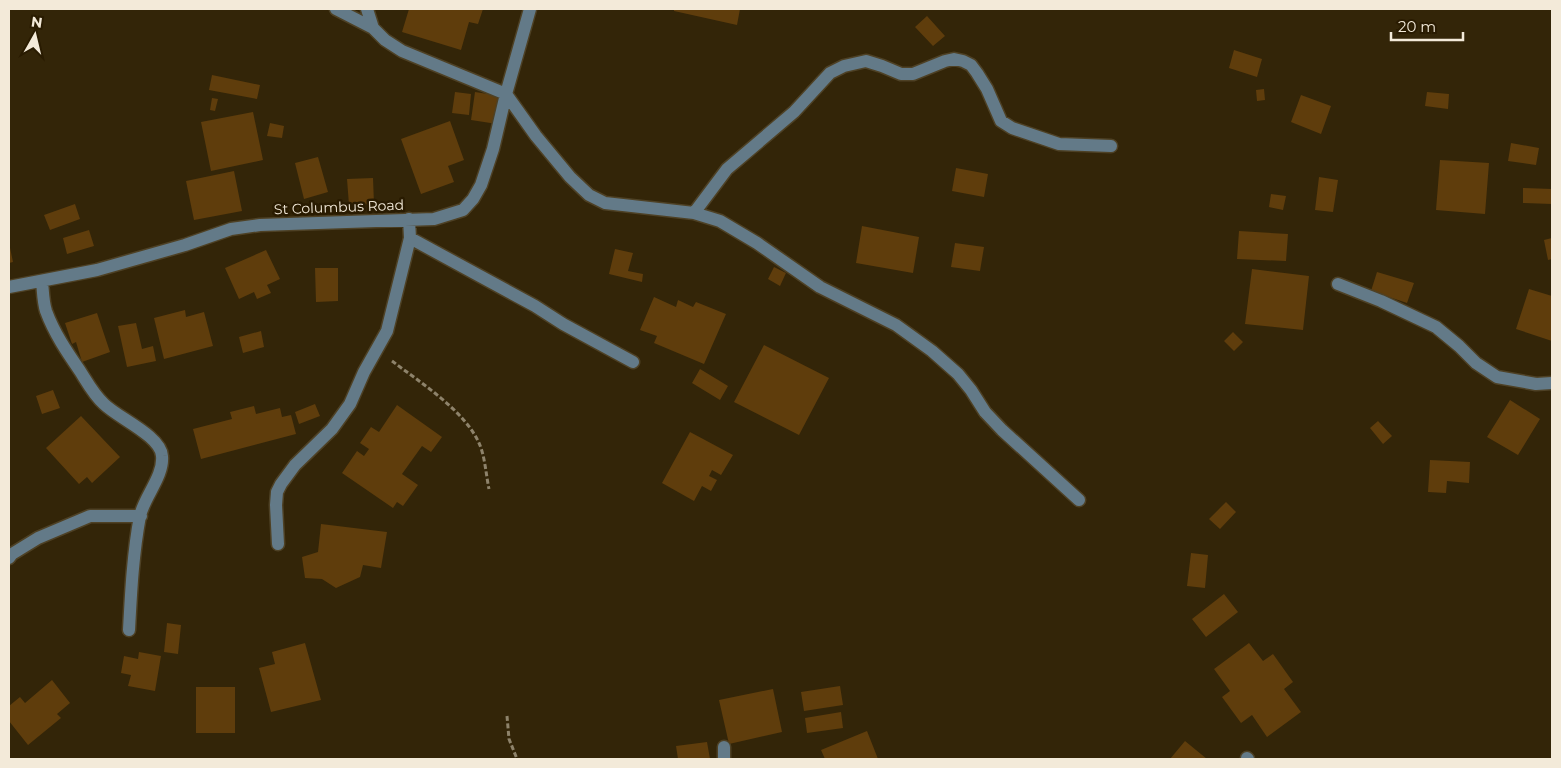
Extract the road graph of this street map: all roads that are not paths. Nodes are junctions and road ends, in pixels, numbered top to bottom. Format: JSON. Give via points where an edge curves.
{"nodes":[{"id":1,"x":336,"y":9,"type":"edge"},
{"id":2,"x":366,"y":9,"type":"edge"},
{"id":3,"x":530,"y":9,"type":"edge"},
{"id":4,"x":373,"y":28,"type":"junction"},
{"id":5,"x":506,"y":94,"type":"junction"},
{"id":6,"x":1112,"y":146,"type":"dead end"},
{"id":7,"x":694,"y":213,"type":"junction"},
{"id":8,"x":409,"y":219,"type":"junction"},
{"id":9,"x":410,"y":238,"type":"junction"},
{"id":10,"x":42,"y":281,"type":"junction"},
{"id":11,"x":1338,"y":284,"type":"dead end"},
{"id":12,"x":9,"y":287,"type":"edge"},
{"id":13,"x":633,"y":362,"type":"dead end"},
{"id":14,"x":1552,"y":383,"type":"edge"},
{"id":15,"x":1079,"y":500,"type":"dead end"},
{"id":16,"x":140,"y":516,"type":"junction"},
{"id":17,"x":278,"y":544,"type":"dead end"},
{"id":18,"x":9,"y":558,"type":"edge"},
{"id":19,"x":129,"y":630,"type":"dead end"}],
"edges":[{"from":1,"to":4,"type":"street"},
{"from":2,"to":4,"type":"street"},
{"from":3,"to":5,"type":"street","name":"St Columbus Road"},
{"from":4,"to":5,"type":"street","via":[[402,51]]},
{"from":5,"to":7,"type":"street","via":[[536,136],[589,195],[605,203]]},
{"from":5,"to":8,"type":"street","name":"St Columbus Road","via":[[494,149],[473,199],[463,210],[434,219]]},
{"from":6,"to":7,"type":"street","via":[[1059,144],[1012,128],[1001,121],[977,73],[963,61],[945,61],[913,74],[901,74],[866,61],[830,73],[794,112],[727,169]]},
{"from":7,"to":15,"type":"street","via":[[720,221],[820,288],[896,325],[932,351],[958,374],[1002,430]]},
{"from":8,"to":9,"type":"street"},
{"from":8,"to":10,"type":"street","name":"St Columbus Road","via":[[231,229],[97,270]]},
{"from":9,"to":13,"type":"street"},
{"from":9,"to":17,"type":"street","via":[[387,331],[350,404],[336,423],[295,464],[276,492]]},
{"from":10,"to":12,"type":"street","name":"St Columbus Road"},
{"from":10,"to":16,"type":"street","via":[[45,310],[57,336],[86,381],[103,404],[143,431],[157,444],[162,455],[161,470]]},
{"from":11,"to":14,"type":"street","via":[[1436,327],[1476,364],[1497,377],[1536,384]]},
{"from":16,"to":18,"type":"street","via":[[90,516],[38,538]]},
{"from":16,"to":19,"type":"street"}]}
